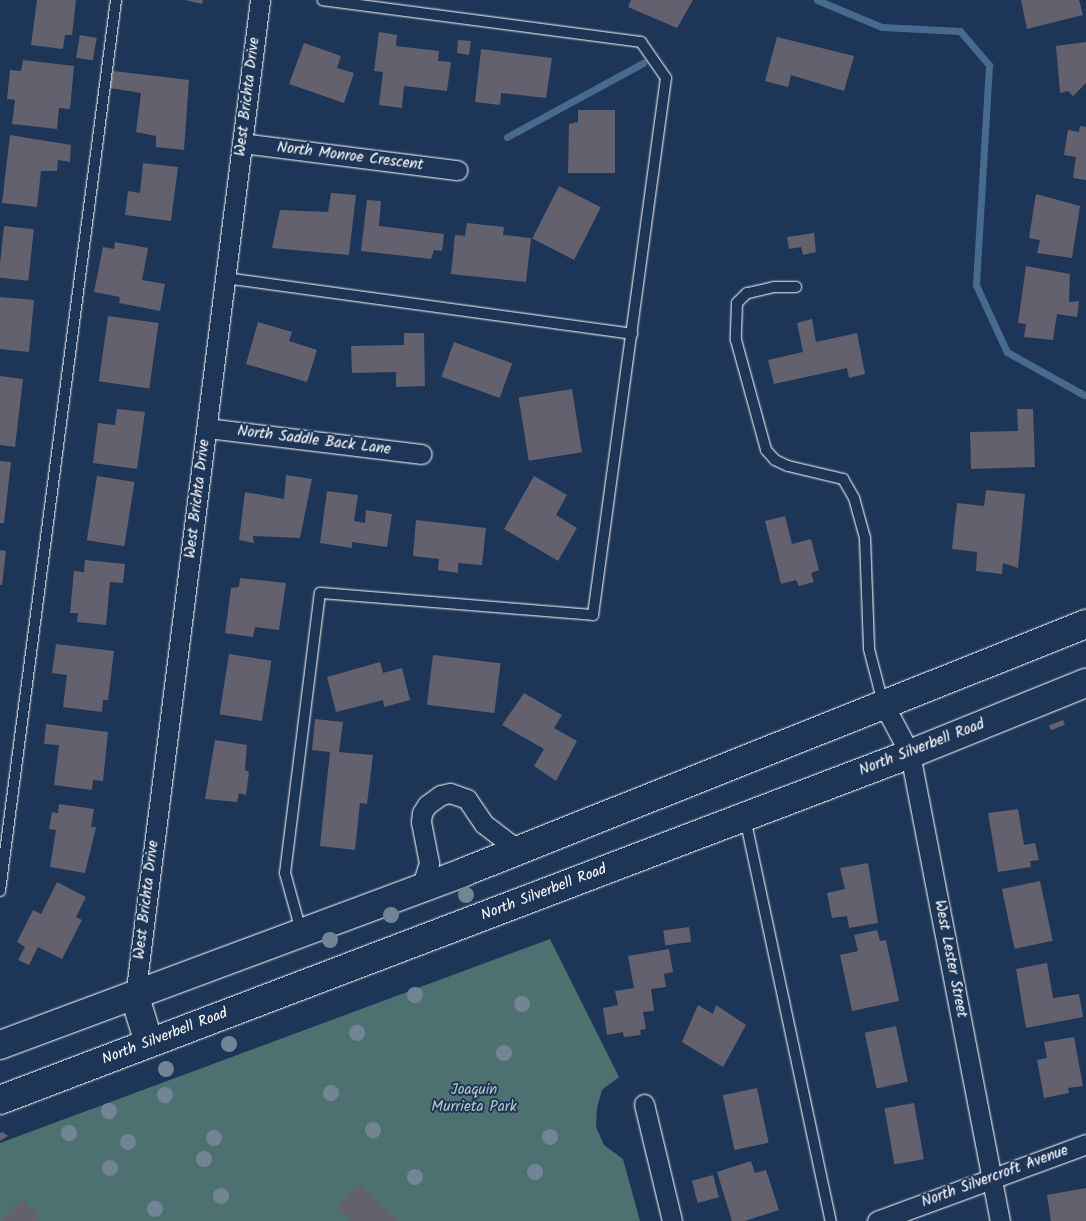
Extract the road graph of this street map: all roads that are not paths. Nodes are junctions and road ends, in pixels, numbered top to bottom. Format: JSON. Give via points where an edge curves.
{"nodes":[{"id":1,"x":116,"y":0,"type":"edge"},
{"id":2,"x":260,"y":0,"type":"edge"},
{"id":3,"x":323,"y":0,"type":"edge"},
{"id":4,"x":242,"y":143,"type":"junction"},
{"id":5,"x":457,"y":170,"type":"dead end"},
{"id":6,"x":226,"y":278,"type":"junction"},
{"id":7,"x":796,"y":287,"type":"dead end"},
{"id":8,"x":632,"y":334,"type":"junction"},
{"id":9,"x":207,"y":428,"type":"junction"},
{"id":10,"x":421,"y":454,"type":"dead end"},
{"id":11,"x":1086,"y":624,"type":"edge"},
{"id":12,"x":1086,"y":683,"type":"edge"},
{"id":13,"x":883,"y":703,"type":"junction"},
{"id":14,"x":910,"y":754,"type":"junction"},
{"id":15,"x":745,"y":817,"type":"junction"},
{"id":16,"x":518,"y":850,"type":"junction"},
{"id":17,"x":421,"y":888,"type":"junction"},
{"id":18,"x":0,"y":891,"type":"edge"},
{"id":19,"x":302,"y":934,"type":"junction"},
{"id":20,"x":135,"y":997,"type":"junction"},
{"id":21,"x":1,"y":1042,"type":"edge"},
{"id":22,"x":149,"y":1044,"type":"junction"},
{"id":23,"x":0,"y":1100,"type":"edge"},
{"id":24,"x":644,"y":1104,"type":"dead end"},
{"id":25,"x":1086,"y":1144,"type":"edge"},
{"id":26,"x":992,"y":1177,"type":"junction"},
{"id":27,"x":672,"y":1221,"type":"edge"},
{"id":28,"x":831,"y":1221,"type":"edge"},
{"id":29,"x":876,"y":1221,"type":"edge"},
{"id":30,"x":1000,"y":1221,"type":"edge"}],
"edges":[{"from":1,"to":18,"type":"lane"},
{"from":2,"to":4,"type":"street","name":"West Brichta Drive"},
{"from":3,"to":8,"type":"lane","via":[[641,42],[666,78]]},
{"from":4,"to":5,"type":"street","name":"North Monroe Crescent"},
{"from":4,"to":6,"type":"street","name":"West Brichta Drive"},
{"from":6,"to":8,"type":"lane"},
{"from":6,"to":9,"type":"street","name":"West Brichta Drive"},
{"from":7,"to":13,"type":"lane","via":[[774,287],[747,293],[737,303],[736,340],[766,450],[775,460],[788,466],[843,479],[854,498],[864,538],[869,649]]},
{"from":8,"to":19,"type":"lane","via":[[593,616],[320,593],[285,874]]},
{"from":9,"to":10,"type":"street","name":"North Saddle Back Lane"},
{"from":9,"to":20,"type":"street","name":"West Brichta Drive"},
{"from":11,"to":13,"type":"main road"},
{"from":12,"to":14,"type":"main road","name":"North Silverbell Road"},
{"from":13,"to":14,"type":"street","name":"West Lester Street"},
{"from":13,"to":16,"type":"main road"},
{"from":14,"to":15,"type":"main road","name":"North Silverbell Road"},
{"from":14,"to":26,"type":"street","name":"West Lester Street"},
{"from":15,"to":22,"type":"main road","name":"North Silverbell Road"},
{"from":15,"to":28,"type":"lane"},
{"from":16,"to":17,"type":"main road"},
{"from":16,"to":17,"type":"street","via":[[484,824],[467,799],[450,793],[441,795],[422,813],[429,863]]},
{"from":17,"to":19,"type":"main road"},
{"from":19,"to":20,"type":"main road"},
{"from":20,"to":21,"type":"main road"},
{"from":20,"to":22,"type":"main road"},
{"from":22,"to":23,"type":"main road","name":"North Silverbell Road"},
{"from":24,"to":27,"type":"street"},
{"from":25,"to":26,"type":"street","name":"North Silvercroft Avenue"},
{"from":26,"to":29,"type":"street","name":"North Silvercroft Avenue"},
{"from":26,"to":30,"type":"street","name":"West Lester Street"}]}
